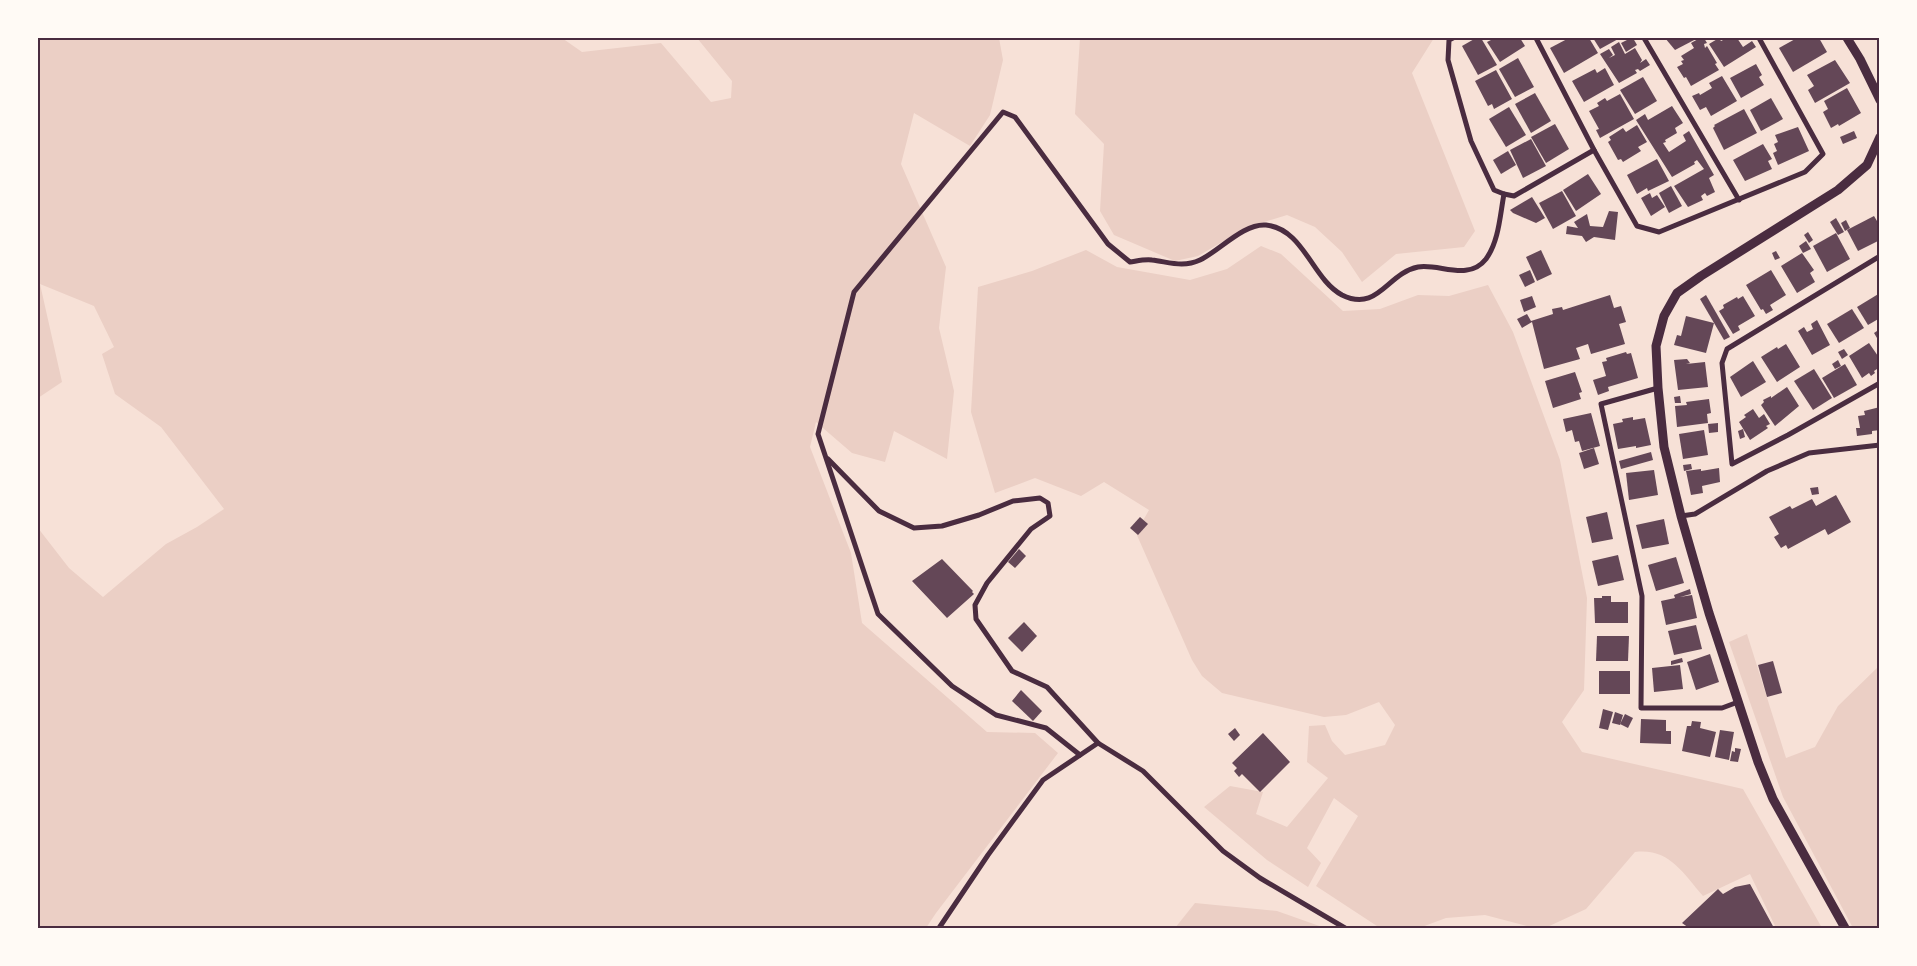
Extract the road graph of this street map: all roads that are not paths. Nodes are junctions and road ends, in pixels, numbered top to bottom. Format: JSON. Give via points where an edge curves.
{"nodes":[{"id":1,"x":1452,"y":38,"type":"edge"},
{"id":2,"x":1536,"y":38,"type":"edge"},
{"id":3,"x":1644,"y":38,"type":"edge"},
{"id":4,"x":1759,"y":38,"type":"edge"},
{"id":5,"x":1847,"y":38,"type":"edge"},
{"id":6,"x":1880,"y":100,"type":"edge"},
{"id":7,"x":1880,"y":137,"type":"edge"},
{"id":8,"x":1594,"y":150,"type":"junction"},
{"id":9,"x":1504,"y":194,"type":"junction"},
{"id":10,"x":1739,"y":200,"type":"junction"},
{"id":11,"x":1880,"y":256,"type":"edge"},
{"id":12,"x":1880,"y":383,"type":"edge"},
{"id":13,"x":1658,"y":388,"type":"junction"},
{"id":14,"x":1880,"y":445,"type":"edge"},
{"id":15,"x":826,"y":457,"type":"junction"},
{"id":16,"x":1680,"y":516,"type":"junction"},
{"id":17,"x":1738,"y":702,"type":"junction"},
{"id":18,"x":1098,"y":743,"type":"junction"},
{"id":19,"x":1080,"y":755,"type":"junction"},
{"id":20,"x":939,"y":928,"type":"edge"},
{"id":21,"x":1345,"y":928,"type":"edge"},
{"id":22,"x":1845,"y":928,"type":"edge"}],
"edges":[{"from":1,"to":9,"type":"street","via":[[1449,40],[1448,60],[1471,141],[1494,190]]},
{"from":2,"to":8,"type":"street"},
{"from":3,"to":10,"type":"street"},
{"from":4,"to":10,"type":"street","via":[[1823,154],[1805,172]]},
{"from":5,"to":6,"type":"street"},
{"from":7,"to":13,"type":"street","via":[[1867,165],[1838,190],[1678,293],[1664,316],[1656,346]]},
{"from":8,"to":9,"type":"street","via":[[1514,196]]},
{"from":8,"to":10,"type":"street","via":[[1637,226],[1659,232]]},
{"from":9,"to":15,"type":"street","via":[[1495,242],[1485,260],[1472,269],[1457,271],[1418,267],[1405,272],[1371,298],[1357,301],[1327,285],[1305,252],[1291,238],[1266,225],[1252,227],[1200,260],[1186,265],[1151,260],[1130,262],[1108,244],[1015,117],[1003,112],[854,292],[818,434]]},
{"from":11,"to":12,"type":"street","via":[[1727,349],[1722,364],[1732,464]]},
{"from":13,"to":16,"type":"street","via":[[1664,447]]},
{"from":13,"to":17,"type":"street","via":[[1601,404],[1642,596],[1641,708],[1722,708]]},
{"from":14,"to":16,"type":"street","via":[[1809,453],[1767,470],[1695,514]]},
{"from":15,"to":18,"type":"street","via":[[879,511],[914,528],[942,526],[1013,501],[1040,498],[1048,503],[1050,516],[1031,529],[987,583],[975,605],[976,619],[1012,671],[1047,688]]},
{"from":15,"to":19,"type":"street","via":[[878,614],[952,686],[996,714],[1046,728]]},
{"from":16,"to":17,"type":"street"},
{"from":17,"to":22,"type":"street","via":[[1773,799]]},
{"from":18,"to":19,"type":"street"},
{"from":18,"to":21,"type":"street","via":[[1143,771],[1223,851],[1260,878]]},
{"from":19,"to":20,"type":"street","via":[[1043,780]]}]}
